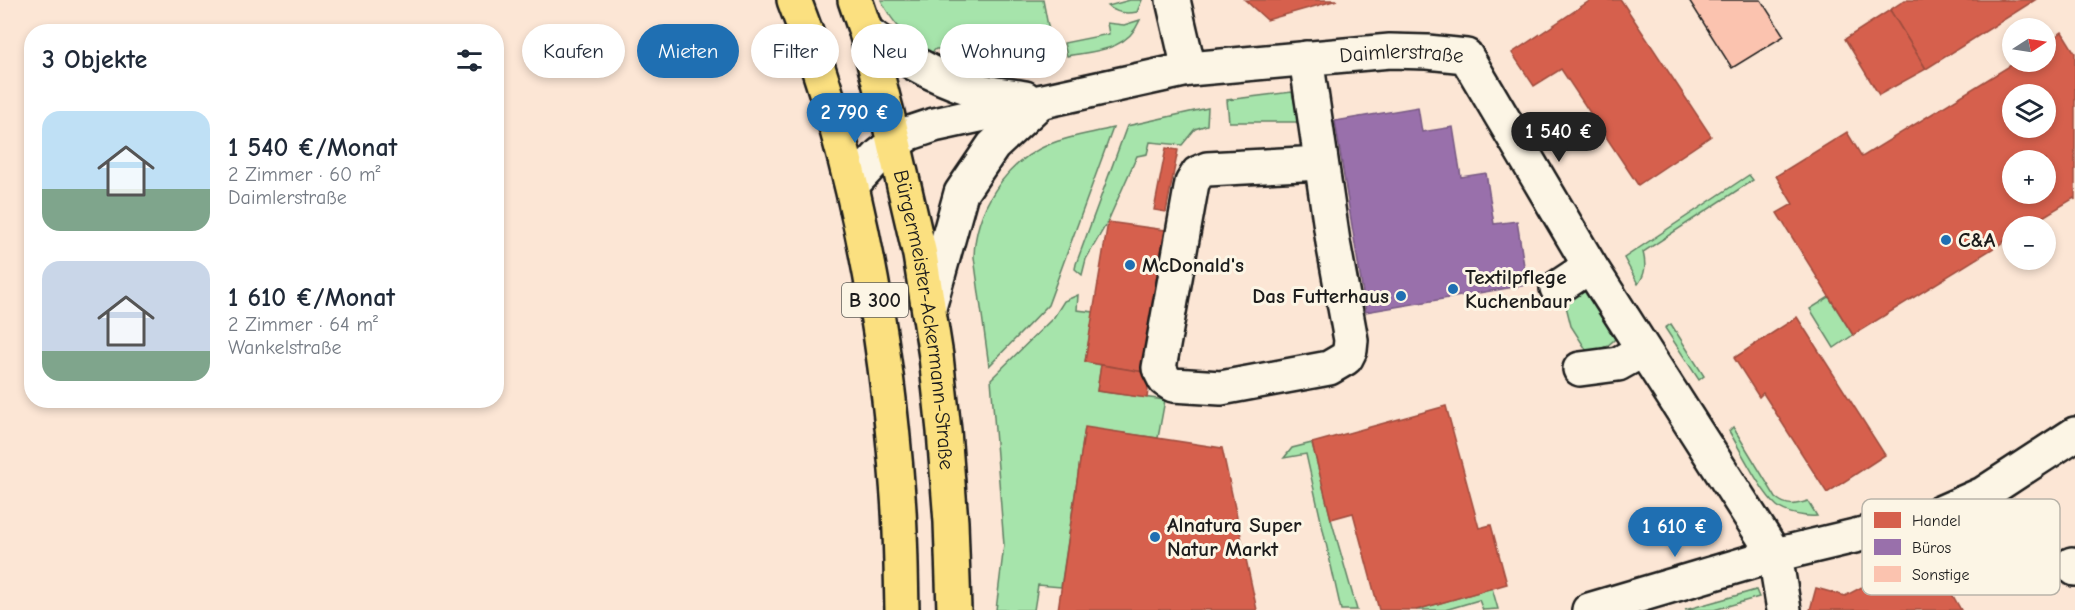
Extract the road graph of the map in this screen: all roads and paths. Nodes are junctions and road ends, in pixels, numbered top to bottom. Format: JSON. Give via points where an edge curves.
{"nodes":[{"id":1,"x":794,"y":0,"type":"edge"},
{"id":2,"x":855,"y":0,"type":"edge"},
{"id":3,"x":1173,"y":0,"type":"edge"},
{"id":4,"x":863,"y":24,"type":"edge"},
{"id":5,"x":1306,"y":58,"type":"junction"},
{"id":6,"x":1189,"y":69,"type":"junction"},
{"id":7,"x":928,"y":72,"type":"edge"},
{"id":8,"x":877,"y":78,"type":"edge"},
{"id":9,"x":1042,"y":101,"type":"junction"},
{"id":10,"x":894,"y":144,"type":"junction"},
{"id":11,"x":1321,"y":163,"type":"junction"},
{"id":12,"x":852,"y":185,"type":"junction"},
{"id":13,"x":1590,"y":266,"type":"junction"},
{"id":14,"x":1557,"y":288,"type":"dead end"},
{"id":15,"x":928,"y":308,"type":"junction"},
{"id":16,"x":1643,"y":351,"type":"junction"},
{"id":17,"x":1580,"y":369,"type":"dead end"},
{"id":18,"x":2075,"y":434,"type":"edge"},
{"id":19,"x":1972,"y":499,"type":"edge"},
{"id":20,"x":1862,"y":534,"type":"edge"},
{"id":21,"x":1775,"y":555,"type":"junction"},
{"id":22,"x":902,"y":610,"type":"edge"},
{"id":23,"x":954,"y":610,"type":"edge"},
{"id":24,"x":1589,"y":610,"type":"edge"},
{"id":25,"x":1784,"y":610,"type":"edge"}],
"edges":[{"from":1,"to":12,"type":"main road","number":"B 300","via":[[823,81]]},
{"from":2,"to":4,"type":"main road","name":"Bürgermeister-Ackermann-Straße","number":"B 300"},
{"from":3,"to":6,"type":"street"},
{"from":5,"to":6,"type":"street","name":"Daimlerstraße"},
{"from":5,"to":11,"type":"street"},
{"from":5,"to":13,"type":"street","name":"Daimlerstraße","via":[[1389,51],[1466,56]]},
{"from":6,"to":9,"type":"street","name":"Daimlerstraße"},
{"from":7,"to":9,"type":"street","name":"Daimlerstraße","via":[[971,89]]},
{"from":8,"to":10,"type":"main road","name":"Bürgermeister-Ackermann-Straße","number":"B 300"},
{"from":9,"to":10,"type":"street","name":"Daimlerstraße","via":[[934,125],[910,133]]},
{"from":9,"to":15,"type":"street","via":[[993,146],[961,193]]},
{"from":10,"to":12,"type":"street","name":"Daimlerstraße"},
{"from":10,"to":15,"type":"main road","name":"Bürgermeister-Ackermann-Straße","number":"B 300"},
{"from":11,"to":11,"type":"street","via":[[1351,340],[1346,358],[1329,368],[1221,388],[1173,385],[1159,368],[1192,183],[1198,173],[1207,169]]},
{"from":12,"to":22,"type":"main road","number":"B 300","via":[[886,377],[898,498]]},
{"from":13,"to":14,"type":"street"},
{"from":13,"to":16,"type":"street","name":"Daimlerstraße"},
{"from":15,"to":23,"type":"main road","name":"Bürgermeister-Ackermann-Straße","number":"B 300","via":[[944,431]]},
{"from":16,"to":17,"type":"street","via":[[1618,364]]},
{"from":16,"to":21,"type":"street","name":"Daimlerstraße"},
{"from":18,"to":19,"type":"street","via":[[2026,481]]},
{"from":20,"to":21,"type":"street"},
{"from":21,"to":24,"type":"street"},
{"from":21,"to":25,"type":"street"}]}
